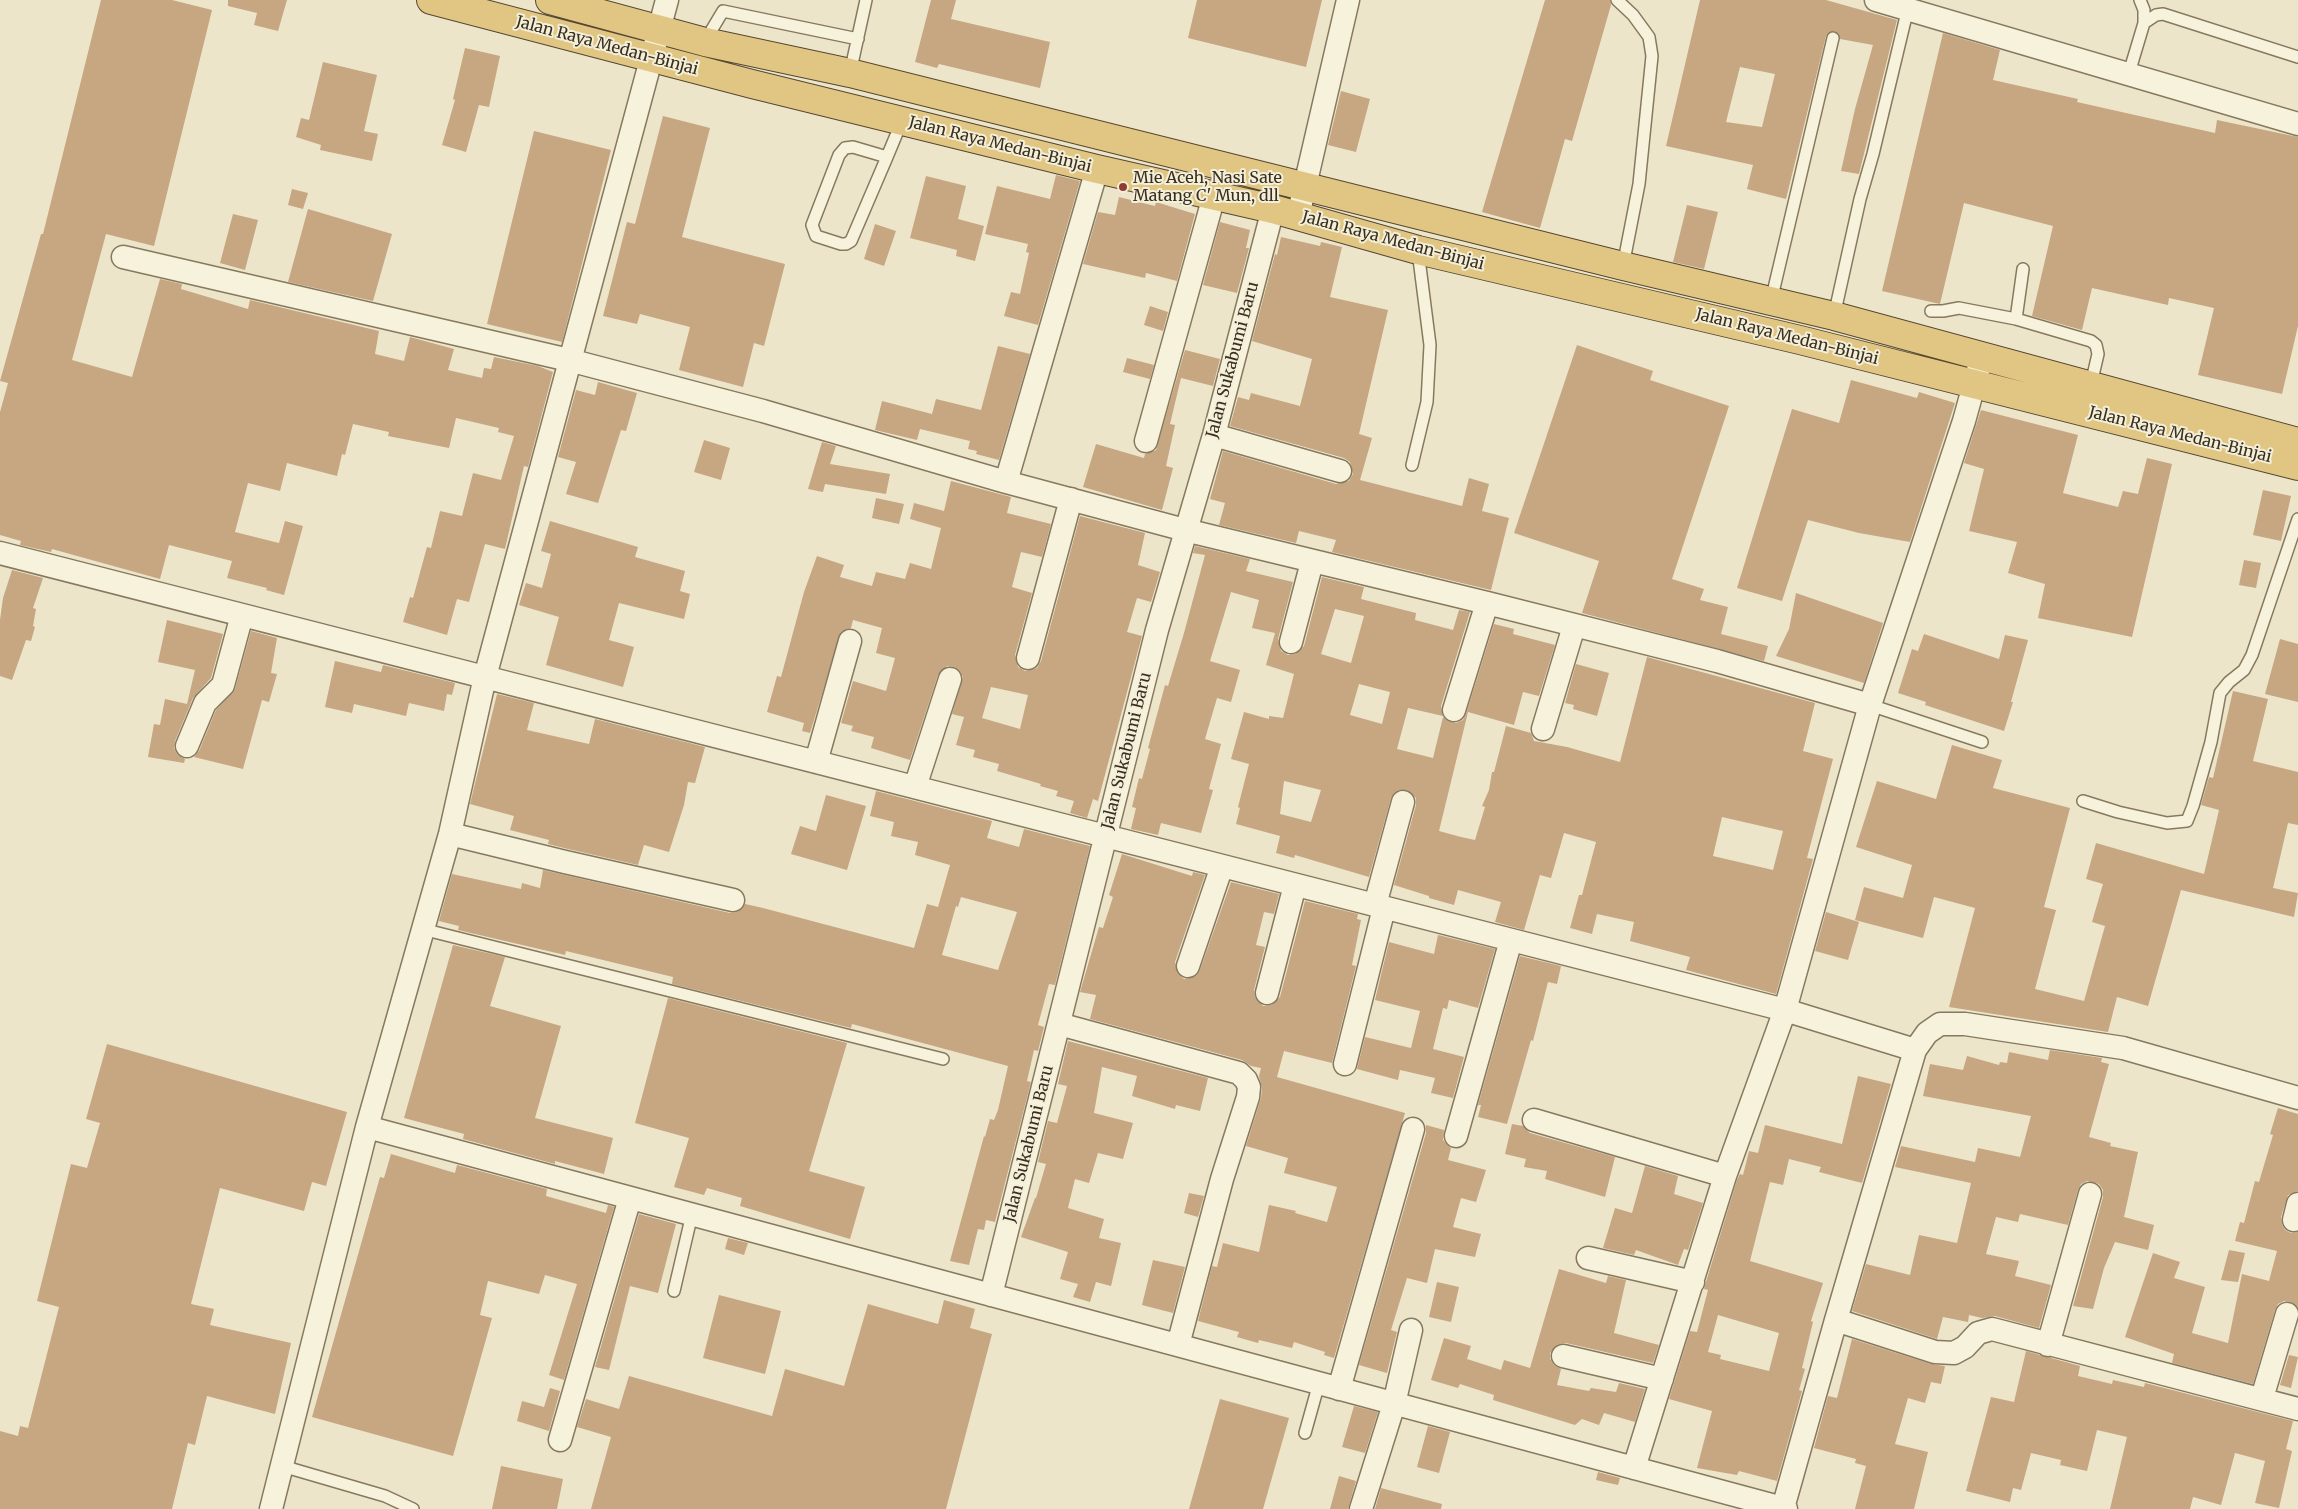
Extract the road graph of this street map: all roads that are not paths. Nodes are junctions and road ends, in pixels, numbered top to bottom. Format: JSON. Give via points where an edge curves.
{"nodes":[{"id":1,"x":431,"y":0,"type":"edge"},
{"id":2,"x":550,"y":0,"type":"edge"},
{"id":3,"x":667,"y":0,"type":"edge"},
{"id":4,"x":866,"y":0,"type":"edge"},
{"id":5,"x":1348,"y":0,"type":"edge"},
{"id":6,"x":1617,"y":0,"type":"edge"},
{"id":7,"x":1876,"y":0,"type":"edge"},
{"id":8,"x":2140,"y":0,"type":"edge"},
{"id":9,"x":1909,"y":4,"type":"edge"},
{"id":10,"x":2144,"y":23,"type":"junction"},
{"id":11,"x":659,"y":29,"type":"junction"},
{"id":12,"x":1833,"y":38,"type":"dead end"},
{"id":13,"x":858,"y":39,"type":"junction"},
{"id":14,"x":705,"y":42,"type":"junction"},
{"id":15,"x":2298,"y":57,"type":"edge"},
{"id":16,"x":651,"y":58,"type":"junction"},
{"id":17,"x":850,"y":73,"type":"junction"},
{"id":18,"x":2129,"y":73,"type":"junction"},
{"id":19,"x":902,"y":121,"type":"junction"},
{"id":20,"x":2298,"y":124,"type":"edge"},
{"id":21,"x":887,"y":157,"type":"junction"},
{"id":22,"x":1097,"y":169,"type":"junction"},
{"id":23,"x":1306,"y":187,"type":"junction"},
{"id":24,"x":1214,"y":196,"type":"junction"},
{"id":25,"x":1285,"y":213,"type":"junction"},
{"id":26,"x":1418,"y":250,"type":"junction"},
{"id":27,"x":123,"y":258,"type":"dead end"},
{"id":28,"x":1623,"y":266,"type":"junction"},
{"id":29,"x":2023,"y":269,"type":"dead end"},
{"id":30,"x":1771,"y":302,"type":"junction"},
{"id":31,"x":1807,"y":311,"type":"junction"},
{"id":32,"x":1931,"y":311,"type":"dead end"},
{"id":33,"x":1834,"y":316,"type":"junction"},
{"id":34,"x":2016,"y":319,"type":"junction"},
{"id":35,"x":1800,"y":340,"type":"junction"},
{"id":36,"x":1982,"y":356,"type":"junction"},
{"id":37,"x":569,"y":360,"type":"junction"},
{"id":38,"x":1975,"y":384,"type":"junction"},
{"id":39,"x":2091,"y":384,"type":"junction"},
{"id":40,"x":1214,"y":435,"type":"junction"},
{"id":41,"x":1146,"y":440,"type":"dead end"},
{"id":42,"x":2298,"y":442,"type":"edge"},
{"id":43,"x":1412,"y":464,"type":"dead end"},
{"id":44,"x":2298,"y":466,"type":"edge"},
{"id":45,"x":1340,"y":471,"type":"dead end"},
{"id":46,"x":1006,"y":482,"type":"junction"},
{"id":47,"x":1071,"y":499,"type":"junction"},
{"id":48,"x":2298,"y":519,"type":"edge"},
{"id":49,"x":1185,"y":530,"type":"junction"},
{"id":50,"x":0,"y":553,"type":"edge"},
{"id":51,"x":1312,"y":562,"type":"junction"},
{"id":52,"x":1487,"y":603,"type":"junction"},
{"id":53,"x":242,"y":615,"type":"junction"},
{"id":54,"x":1574,"y":626,"type":"junction"},
{"id":55,"x":850,"y":641,"type":"dead end"},
{"id":56,"x":1291,"y":642,"type":"dead end"},
{"id":57,"x":1028,"y":658,"type":"dead end"},
{"id":58,"x":485,"y":677,"type":"junction"},
{"id":59,"x":950,"y":679,"type":"dead end"},
{"id":60,"x":1870,"y":705,"type":"junction"},
{"id":61,"x":1454,"y":710,"type":"dead end"},
{"id":62,"x":1543,"y":729,"type":"dead end"},
{"id":63,"x":1982,"y":742,"type":"dead end"},
{"id":64,"x":187,"y":746,"type":"dead end"},
{"id":65,"x":816,"y":762,"type":"junction"},
{"id":66,"x":915,"y":787,"type":"junction"},
{"id":67,"x":2083,"y":801,"type":"dead end"},
{"id":68,"x":1403,"y":802,"type":"dead end"},
{"id":69,"x":450,"y":834,"type":"junction"},
{"id":70,"x":1106,"y":836,"type":"junction"},
{"id":71,"x":1222,"y":866,"type":"junction"},
{"id":72,"x":1296,"y":885,"type":"junction"},
{"id":73,"x":733,"y":900,"type":"dead end"},
{"id":74,"x":1380,"y":906,"type":"junction"},
{"id":75,"x":422,"y":929,"type":"junction"},
{"id":76,"x":1511,"y":940,"type":"junction"},
{"id":77,"x":1188,"y":966,"type":"dead end"},
{"id":78,"x":1267,"y":993,"type":"dead end"},
{"id":79,"x":1785,"y":1010,"type":"junction"},
{"id":80,"x":1059,"y":1024,"type":"junction"},
{"id":81,"x":1915,"y":1050,"type":"junction"},
{"id":82,"x":943,"y":1059,"type":"dead end"},
{"id":83,"x":1345,"y":1064,"type":"dead end"},
{"id":84,"x":2298,"y":1098,"type":"edge"},
{"id":85,"x":1534,"y":1120,"type":"dead end"},
{"id":86,"x":367,"y":1127,"type":"junction"},
{"id":87,"x":1412,"y":1129,"type":"dead end"},
{"id":88,"x":1456,"y":1136,"type":"dead end"},
{"id":89,"x":1725,"y":1176,"type":"junction"},
{"id":90,"x":2090,"y":1194,"type":"dead end"},
{"id":91,"x":630,"y":1198,"type":"junction"},
{"id":92,"x":692,"y":1214,"type":"junction"},
{"id":93,"x":1588,"y":1258,"type":"dead end"},
{"id":94,"x":1693,"y":1282,"type":"junction"},
{"id":95,"x":674,"y":1291,"type":"dead end"},
{"id":96,"x":991,"y":1295,"type":"junction"},
{"id":97,"x":2287,"y":1314,"type":"dead end"},
{"id":98,"x":1836,"y":1320,"type":"junction"},
{"id":99,"x":1411,"y":1330,"type":"dead end"},
{"id":100,"x":1178,"y":1345,"type":"junction"},
{"id":101,"x":2048,"y":1345,"type":"junction"},
{"id":102,"x":1563,"y":1356,"type":"dead end"},
{"id":103,"x":1662,"y":1379,"type":"junction"},
{"id":104,"x":1329,"y":1386,"type":"junction"},
{"id":105,"x":2262,"y":1398,"type":"junction"},
{"id":106,"x":1394,"y":1404,"type":"junction"},
{"id":107,"x":2298,"y":1409,"type":"edge"},
{"id":108,"x":1305,"y":1433,"type":"dead end"},
{"id":109,"x":560,"y":1440,"type":"dead end"},
{"id":110,"x":282,"y":1466,"type":"junction"},
{"id":111,"x":1634,"y":1468,"type":"junction"},
{"id":112,"x":270,"y":1509,"type":"edge"},
{"id":113,"x":413,"y":1509,"type":"edge"},
{"id":114,"x":1361,"y":1509,"type":"edge"},
{"id":115,"x":1785,"y":1509,"type":"edge"}],
"edges":[{"from":1,"to":16,"type":"highway","name":"Jalan Raya Medan-Binjai"},
{"from":2,"to":11,"type":"highway","name":"Jalan Raya Medan-Binjai"},
{"from":3,"to":11,"type":"street"},
{"from":4,"to":13,"type":"lane"},
{"from":5,"to":23,"type":"street","name":"Jalan Sukabumi Baru"},
{"from":6,"to":28,"type":"lane","via":[[1649,37],[1652,56],[1639,184]]},
{"from":7,"to":9,"type":"street"},
{"from":8,"to":10,"type":"lane"},
{"from":9,"to":18,"type":"street"},
{"from":9,"to":33,"type":"lane"},
{"from":10,"to":15,"type":"lane","via":[[2163,14]]},
{"from":10,"to":18,"type":"lane"},
{"from":11,"to":14,"type":"highway","name":"Jalan Raya Medan-Binjai"},
{"from":11,"to":16,"type":"street"},
{"from":12,"to":30,"type":"lane"},
{"from":13,"to":14,"type":"lane","via":[[723,11]]},
{"from":13,"to":17,"type":"lane"},
{"from":14,"to":17,"type":"highway","name":"Jalan Raya Medan-Binjai"},
{"from":16,"to":19,"type":"highway","name":"Jalan Raya Medan-Binjai"},
{"from":16,"to":37,"type":"street"},
{"from":17,"to":23,"type":"highway","name":"Jalan Raya Medan-Binjai"},
{"from":18,"to":20,"type":"street"},
{"from":19,"to":21,"type":"lane"},
{"from":19,"to":22,"type":"highway","name":"Jalan Raya Medan-Binjai"},
{"from":21,"to":21,"type":"lane","via":[[853,147],[845,148],[839,155],[812,225],[816,236],[841,244],[851,241]]},
{"from":22,"to":24,"type":"highway","name":"Jalan Raya Medan-Binjai"},
{"from":22,"to":46,"type":"street"},
{"from":23,"to":25,"type":"street","name":"Jalan Sukabumi Baru"},
{"from":23,"to":28,"type":"highway","name":"Jalan Raya Medan-Binjai"},
{"from":24,"to":25,"type":"highway","name":"Jalan Raya Medan-Binjai"},
{"from":24,"to":41,"type":"street"},
{"from":25,"to":26,"type":"highway","name":"Jalan Raya Medan-Binjai"},
{"from":25,"to":40,"type":"street","name":"Jalan Sukabumi Baru"},
{"from":26,"to":35,"type":"highway","name":"Jalan Raya Medan-Binjai"},
{"from":26,"to":43,"type":"lane","via":[[1430,345],[1427,402]]},
{"from":27,"to":37,"type":"street"},
{"from":28,"to":30,"type":"highway","name":"Jalan Raya Medan-Binjai"},
{"from":29,"to":34,"type":"lane"},
{"from":30,"to":31,"type":"highway","name":"Jalan Raya Medan-Binjai"},
{"from":31,"to":33,"type":"highway","name":"Jalan Raya Medan-Binjai"},
{"from":31,"to":35,"type":"highway"},
{"from":32,"to":34,"type":"lane","via":[[1959,308]]},
{"from":33,"to":36,"type":"highway","name":"Jalan Raya Medan-Binjai"},
{"from":34,"to":39,"type":"lane","via":[[2092,341],[2098,354]]},
{"from":35,"to":38,"type":"highway","name":"Jalan Raya Medan-Binjai"},
{"from":36,"to":38,"type":"street"},
{"from":36,"to":39,"type":"highway","name":"Jalan Raya Medan-Binjai"},
{"from":37,"to":46,"type":"street","via":[[763,410]]},
{"from":37,"to":58,"type":"street"},
{"from":38,"to":44,"type":"highway","name":"Jalan Raya Medan-Binjai"},
{"from":38,"to":60,"type":"street"},
{"from":39,"to":42,"type":"highway","name":"Jalan Raya Medan-Binjai"},
{"from":40,"to":45,"type":"street"},
{"from":40,"to":49,"type":"street","name":"Jalan Sukabumi Baru"},
{"from":46,"to":47,"type":"street"},
{"from":47,"to":49,"type":"street"},
{"from":47,"to":57,"type":"street"},
{"from":48,"to":67,"type":"lane","via":[[2252,655],[2244,670],[2220,693],[2211,742],[2194,806],[2186,821],[2168,823]]},
{"from":49,"to":51,"type":"street"},
{"from":49,"to":70,"type":"street","name":"Jalan Sukabumi Baru"},
{"from":50,"to":53,"type":"street"},
{"from":51,"to":52,"type":"street"},
{"from":51,"to":56,"type":"street"},
{"from":52,"to":54,"type":"street"},
{"from":52,"to":61,"type":"street"},
{"from":53,"to":58,"type":"street"},
{"from":53,"to":64,"type":"street","via":[[223,685],[205,703]]},
{"from":54,"to":60,"type":"street","via":[[1717,661]]},
{"from":54,"to":62,"type":"street"},
{"from":55,"to":65,"type":"street"},
{"from":58,"to":65,"type":"street"},
{"from":58,"to":69,"type":"street"},
{"from":59,"to":66,"type":"street"},
{"from":60,"to":63,"type":"lane"},
{"from":60,"to":79,"type":"street"},
{"from":65,"to":66,"type":"street"},
{"from":66,"to":70,"type":"street"},
{"from":68,"to":74,"type":"street"},
{"from":69,"to":73,"type":"street"},
{"from":69,"to":75,"type":"street"},
{"from":70,"to":71,"type":"street"},
{"from":70,"to":80,"type":"street","name":"Jalan Sukabumi Baru"},
{"from":71,"to":72,"type":"street"},
{"from":71,"to":77,"type":"street"},
{"from":72,"to":74,"type":"street"},
{"from":72,"to":78,"type":"street"},
{"from":74,"to":76,"type":"street"},
{"from":74,"to":83,"type":"street"},
{"from":75,"to":82,"type":"lane"},
{"from":75,"to":86,"type":"street"},
{"from":76,"to":79,"type":"street"},
{"from":76,"to":88,"type":"street"},
{"from":79,"to":81,"type":"street"},
{"from":79,"to":89,"type":"street"},
{"from":80,"to":96,"type":"street","name":"Jalan Sukabumi Baru"},
{"from":80,"to":100,"type":"street","via":[[1239,1073],[1249,1087]]},
{"from":81,"to":84,"type":"street","via":[[1927,1032],[1940,1024],[1965,1024],[2123,1048]]},
{"from":81,"to":98,"type":"street"},
{"from":85,"to":89,"type":"street"},
{"from":86,"to":91,"type":"street"},
{"from":86,"to":110,"type":"street"},
{"from":87,"to":104,"type":"street"},
{"from":89,"to":94,"type":"street"},
{"from":90,"to":101,"type":"street"},
{"from":91,"to":92,"type":"street"},
{"from":91,"to":109,"type":"street"},
{"from":92,"to":95,"type":"lane"},
{"from":92,"to":96,"type":"street"},
{"from":93,"to":94,"type":"street"},
{"from":94,"to":103,"type":"street"},
{"from":96,"to":100,"type":"street"},
{"from":97,"to":105,"type":"street"},
{"from":98,"to":101,"type":"street","via":[[1935,1352],[1954,1353],[1978,1333],[1992,1329]]},
{"from":98,"to":115,"type":"street"},
{"from":99,"to":106,"type":"street"},
{"from":100,"to":104,"type":"street"},
{"from":101,"to":105,"type":"street"},
{"from":102,"to":103,"type":"street"},
{"from":103,"to":111,"type":"street"},
{"from":104,"to":106,"type":"street"},
{"from":104,"to":108,"type":"lane"},
{"from":105,"to":107,"type":"street"},
{"from":106,"to":111,"type":"street"},
{"from":106,"to":114,"type":"street"},
{"from":110,"to":112,"type":"street"},
{"from":110,"to":113,"type":"lane","via":[[385,1496]]},
{"from":111,"to":115,"type":"street"}]}
